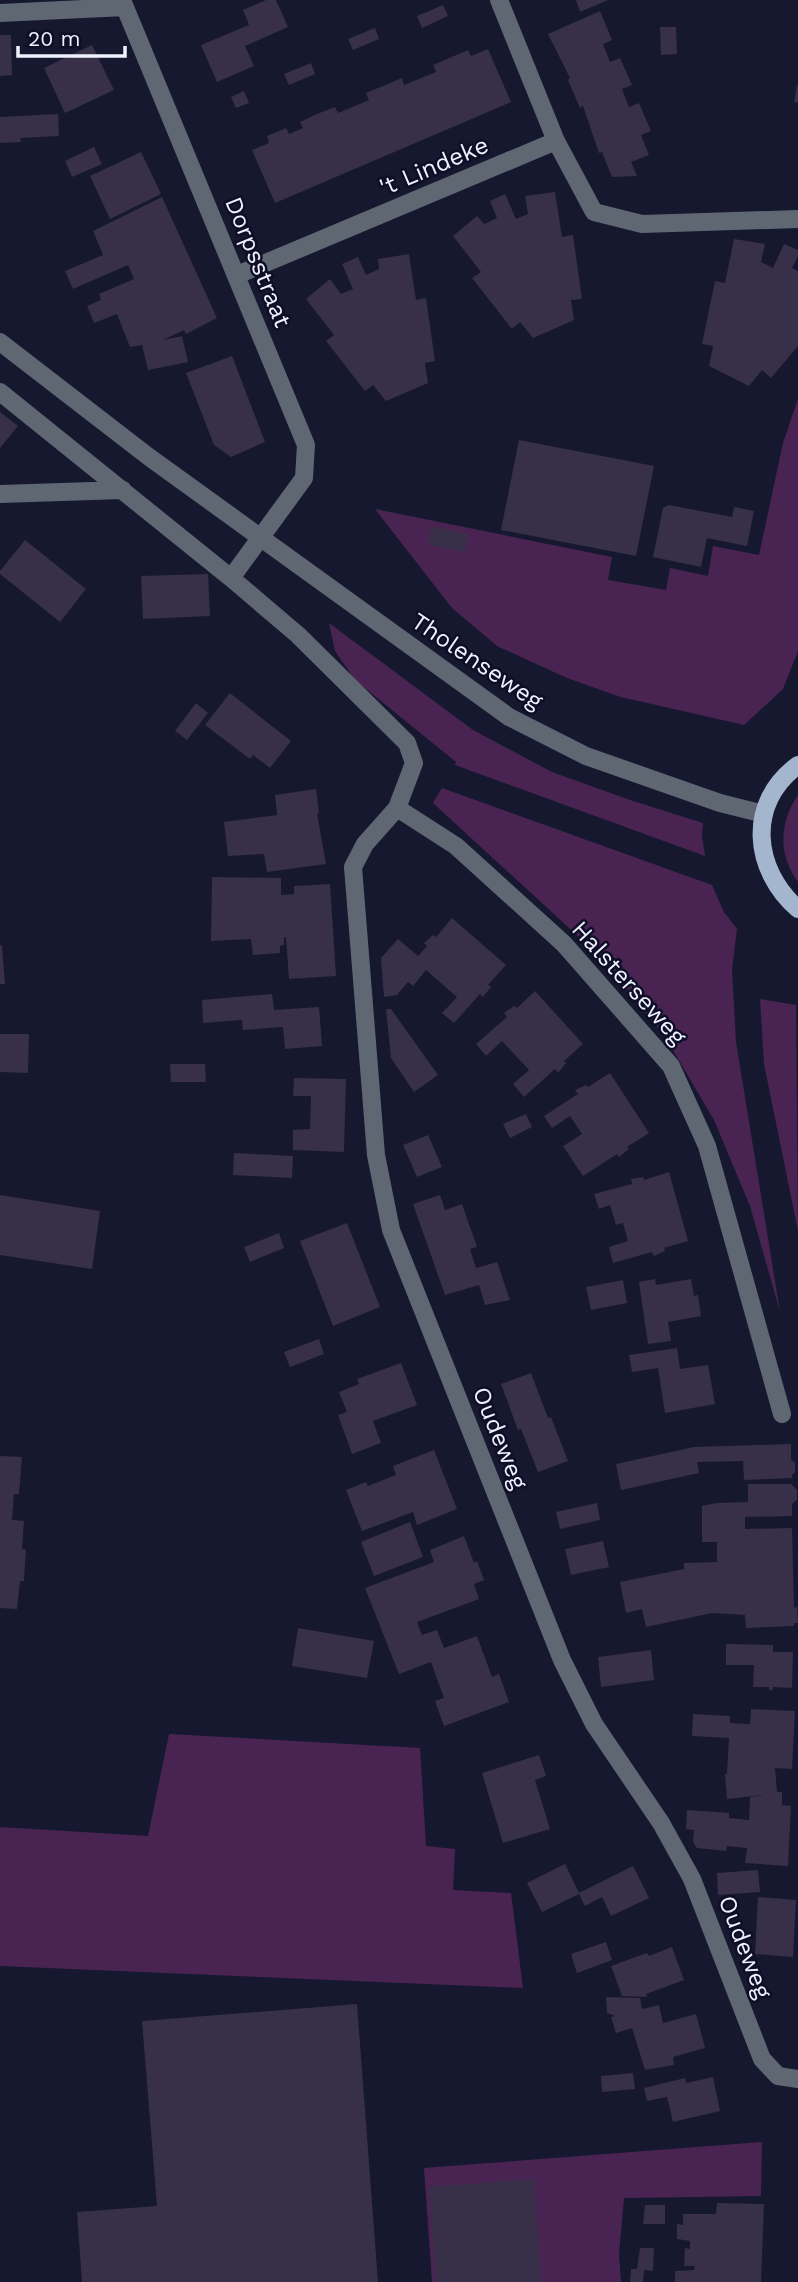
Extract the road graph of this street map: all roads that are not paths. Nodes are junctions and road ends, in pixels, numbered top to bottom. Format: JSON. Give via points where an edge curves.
{"nodes":[{"id":1,"x":499,"y":0,"type":"edge"},
{"id":2,"x":124,"y":4,"type":"edge"},
{"id":3,"x":0,"y":13,"type":"edge"},
{"id":4,"x":556,"y":141,"type":"junction"},
{"id":5,"x":798,"y":219,"type":"edge"},
{"id":6,"x":237,"y":275,"type":"junction"},
{"id":7,"x":0,"y":342,"type":"edge"},
{"id":8,"x":0,"y":392,"type":"edge"},
{"id":9,"x":123,"y":490,"type":"junction"},
{"id":10,"x":0,"y":494,"type":"edge"},
{"id":11,"x":260,"y":538,"type":"junction"},
{"id":12,"x":230,"y":578,"type":"junction"},
{"id":13,"x":798,"y":765,"type":"edge"},
{"id":14,"x":397,"y":808,"type":"junction"},
{"id":15,"x":764,"y":814,"type":"junction"},
{"id":16,"x":798,"y":909,"type":"edge"},
{"id":17,"x":782,"y":1415,"type":"dead end"},
{"id":18,"x":798,"y":2079,"type":"edge"}],
"edges":[{"from":1,"to":4,"type":"street"},
{"from":2,"to":3,"type":"street"},
{"from":2,"to":6,"type":"street","name":"Dorpsstraat"},
{"from":4,"to":5,"type":"street","via":[[594,212],[642,224]]},
{"from":4,"to":6,"type":"street","name":"'t Lindeke"},
{"from":6,"to":11,"type":"street","name":"Dorpsstraat","via":[[306,445],[304,478]]},
{"from":7,"to":11,"type":"street","name":"Tholenseweg"},
{"from":8,"to":9,"type":"street"},
{"from":9,"to":10,"type":"street"},
{"from":9,"to":12,"type":"street"},
{"from":11,"to":12,"type":"street"},
{"from":11,"to":15,"type":"street","name":"Tholenseweg","via":[[509,717],[586,756]]},
{"from":12,"to":14,"type":"street","name":"Oudeweg","via":[[298,635],[407,743],[414,763]]},
{"from":13,"to":15,"type":"main road","via":[[774,791]]},
{"from":14,"to":17,"type":"street","name":"Halsterseweg","via":[[456,846],[564,944],[671,1066],[707,1146]]},
{"from":14,"to":18,"type":"street","name":"Oudeweg","via":[[365,844],[353,867],[376,1154],[390,1230],[562,1660],[594,1724],[661,1823],[692,1879],[762,2059],[778,2076]]},
{"from":15,"to":16,"type":"main road","via":[[764,857],[777,887]]}]}
